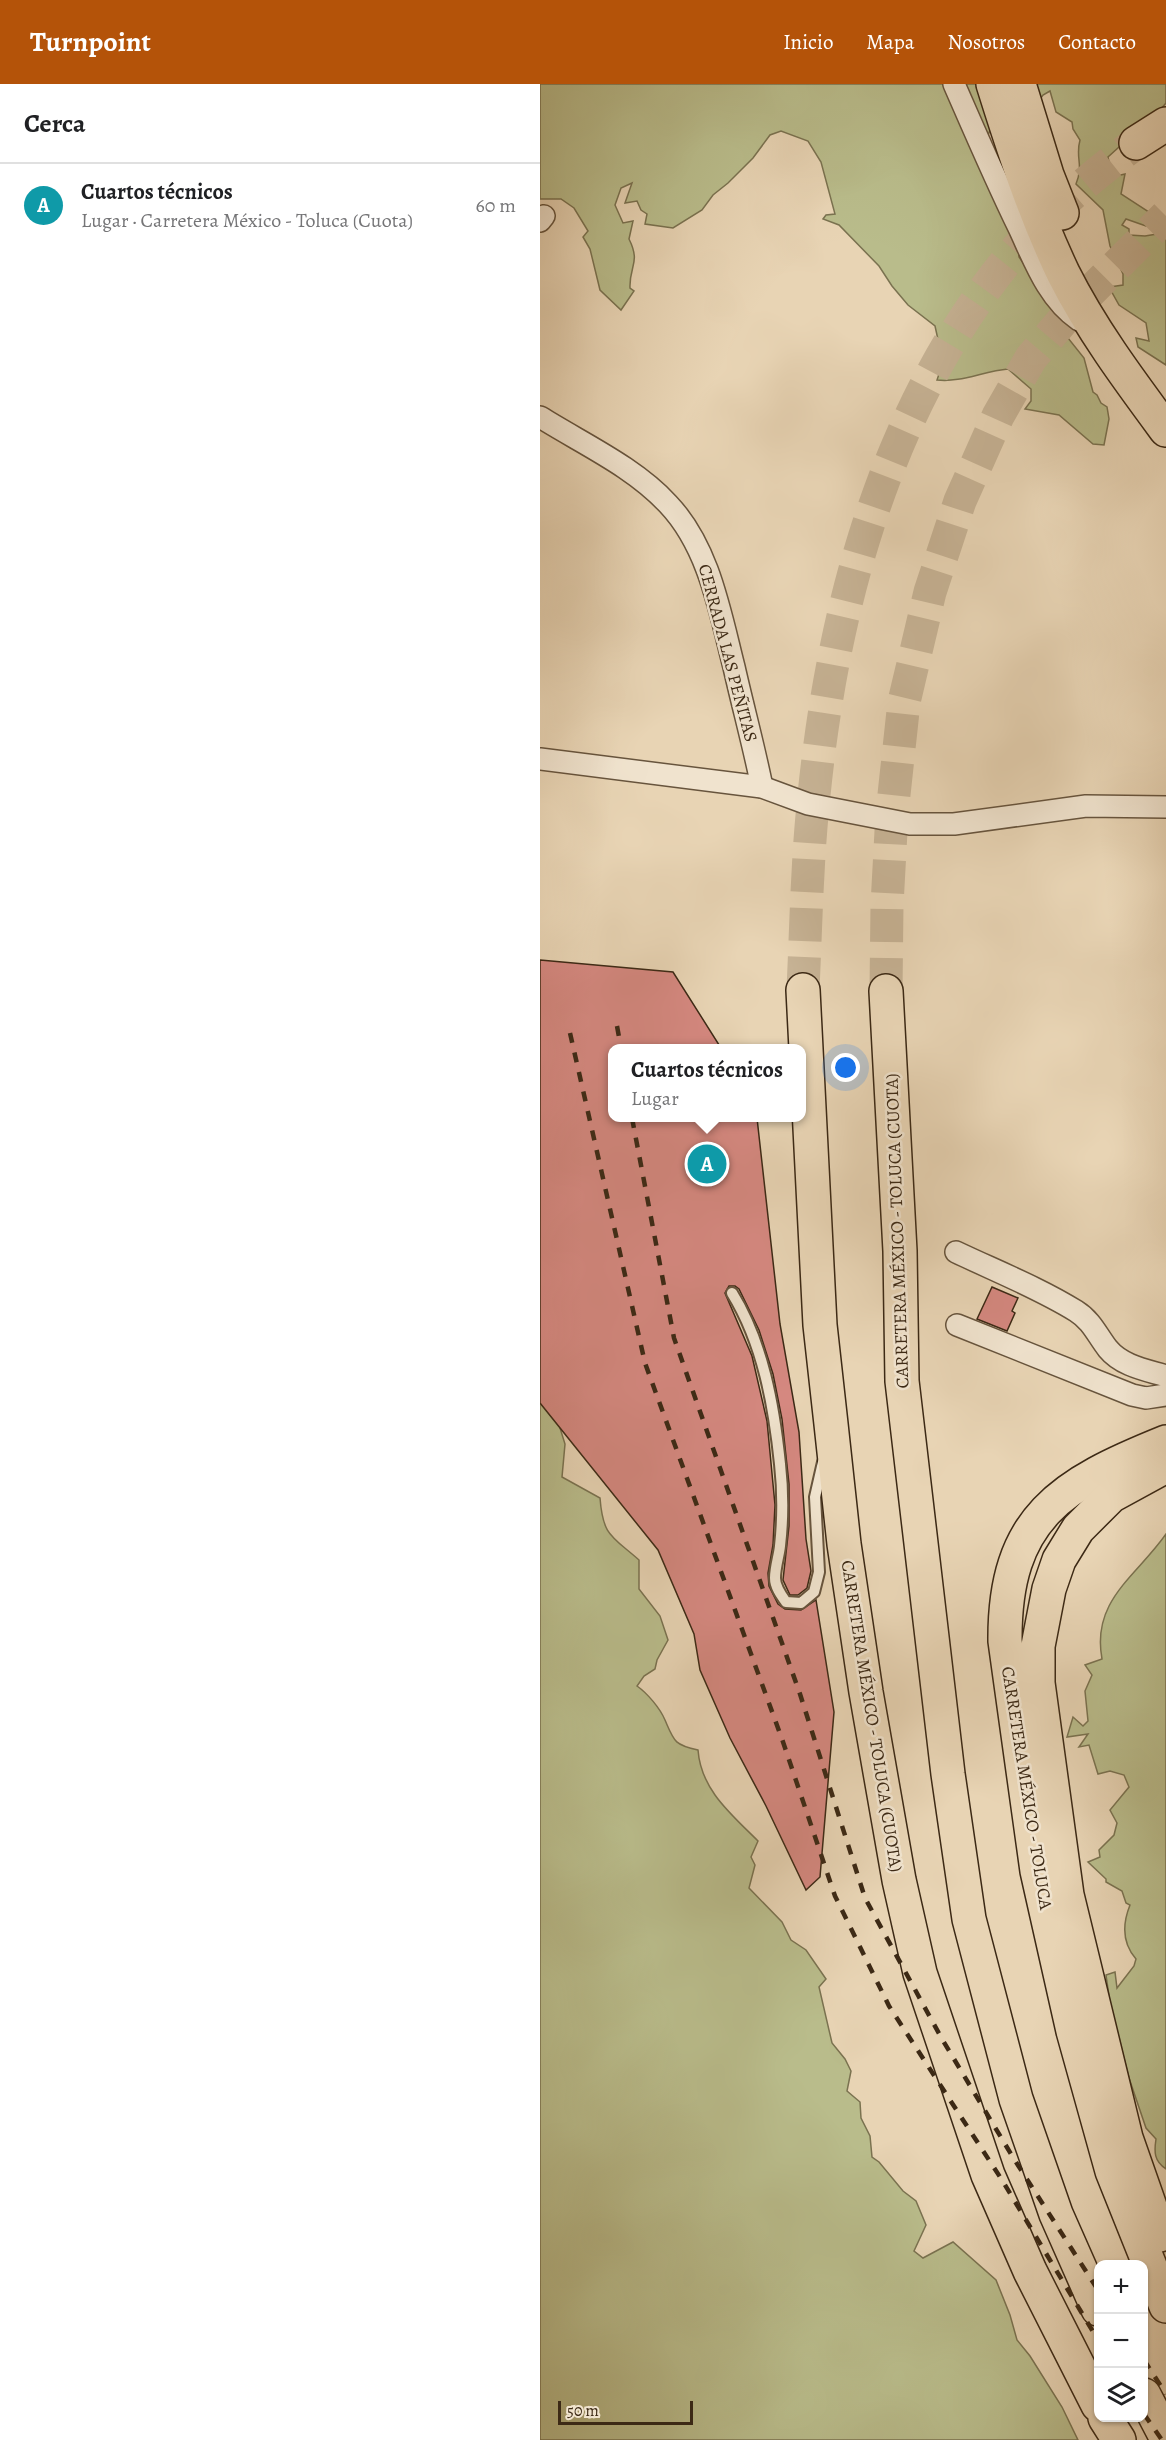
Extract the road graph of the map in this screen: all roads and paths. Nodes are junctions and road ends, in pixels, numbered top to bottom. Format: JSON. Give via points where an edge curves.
{"nodes":[{"id":1,"x":954,"y":84,"type":"edge"},
{"id":2,"x":993,"y":84,"type":"edge"},
{"id":3,"x":1018,"y":84,"type":"edge"},
{"id":4,"x":1166,"y":124,"type":"edge"},
{"id":5,"x":1136,"y":143,"type":"tunnel mouth"},
{"id":6,"x":1097,"y":333,"type":"junction"},
{"id":7,"x":1166,"y":393,"type":"edge"},
{"id":8,"x":540,"y":417,"type":"edge"},
{"id":9,"x":1166,"y":430,"type":"edge"},
{"id":10,"x":540,"y":759,"type":"edge"},
{"id":11,"x":762,"y":788,"type":"junction"},
{"id":12,"x":1166,"y":807,"type":"edge"},
{"id":13,"x":803,"y":990,"type":"tunnel mouth"},
{"id":14,"x":886,"y":991,"type":"tunnel mouth"},
{"id":15,"x":806,"y":1044,"type":"edge"},
{"id":16,"x":806,"y":1049,"type":"edge"},
{"id":17,"x":956,"y":1252,"type":"dead end"},
{"id":18,"x":732,"y":1293,"type":"dead end"},
{"id":19,"x":957,"y":1325,"type":"dead end"},
{"id":20,"x":1166,"y":1376,"type":"edge"},
{"id":21,"x":1166,"y":1395,"type":"edge"},
{"id":22,"x":831,"y":1424,"type":"junction"},
{"id":23,"x":1166,"y":1442,"type":"edge"},
{"id":24,"x":1166,"y":1466,"type":"edge"},
{"id":25,"x":1166,"y":2250,"type":"edge"},
{"id":26,"x":1094,"y":2300,"type":"edge"},
{"id":27,"x":1166,"y":2306,"type":"edge"},
{"id":28,"x":1094,"y":2397,"type":"edge"},
{"id":29,"x":1148,"y":2405,"type":"edge"},
{"id":30,"x":1108,"y":2422,"type":"edge"},
{"id":31,"x":1166,"y":2437,"type":"edge"},
{"id":32,"x":1119,"y":2440,"type":"edge"}],
"edges":[{"from":1,"to":6,"type":"street","via":[[1043,278],[1067,312]]},
{"from":2,"to":6,"type":"main road","via":[[1019,168],[1047,236]]},
{"from":3,"to":7,"type":"main road","via":[[1047,174],[1095,287],[1123,336]]},
{"from":4,"to":5,"type":"main road"},
{"from":6,"to":9,"type":"main road"},
{"from":8,"to":11,"type":"street","name":"CERRADA LAS PEÑITAS","via":[[650,486],[688,529],[725,630]]},
{"from":10,"to":11,"type":"street"},
{"from":11,"to":12,"type":"street","via":[[808,804],[910,824],[954,824],[1086,807]]},
{"from":13,"to":15,"type":"main road","name":"CARRETERA MÉXICO - TOLUCA (CUOTA)"},
{"from":14,"to":26,"type":"main road","name":"CARRETERA MÉXICO - TOLUCA (CUOTA)","via":[[900,1251],[902,1381],[969,1919],[1016,2099],[1056,2214]]},
{"from":16,"to":22,"type":"main road","name":"CARRETERA MÉXICO - TOLUCA (CUOTA)","via":[[820,1325]]},
{"from":17,"to":20,"type":"street","via":[[1077,1312],[1096,1328],[1114,1355],[1133,1366]]},
{"from":18,"to":22,"type":"lane","via":[[745,1314],[762,1362],[773,1415],[783,1509],[774,1579],[786,1602],[801,1603],[814,1592],[819,1572],[815,1497]]},
{"from":19,"to":21,"type":"street","via":[[1132,1395]]},
{"from":22,"to":28,"type":"main road","name":"CARRETERA MÉXICO - TOLUCA (CUOTA)","via":[[866,1692],[899,1880],[921,1973],[988,2175],[1030,2271]]},
{"from":23,"to":27,"type":"main road","name":"CARRETERA MÉXICO - TOLUCA","via":[[1090,1476],[1042,1514],[1019,1556],[1005,1618],[1037,1870],[1073,2031],[1112,2171]]},
{"from":24,"to":25,"type":"main road","name":"CARRETERA MÉXICO - TOLUCA","via":[[1111,1496],[1078,1529],[1059,1560],[1038,1646],[1038,1683],[1067,1894],[1126,2138]]},
{"from":29,"to":31,"type":"main road"},
{"from":30,"to":32,"type":"main road"}]}
